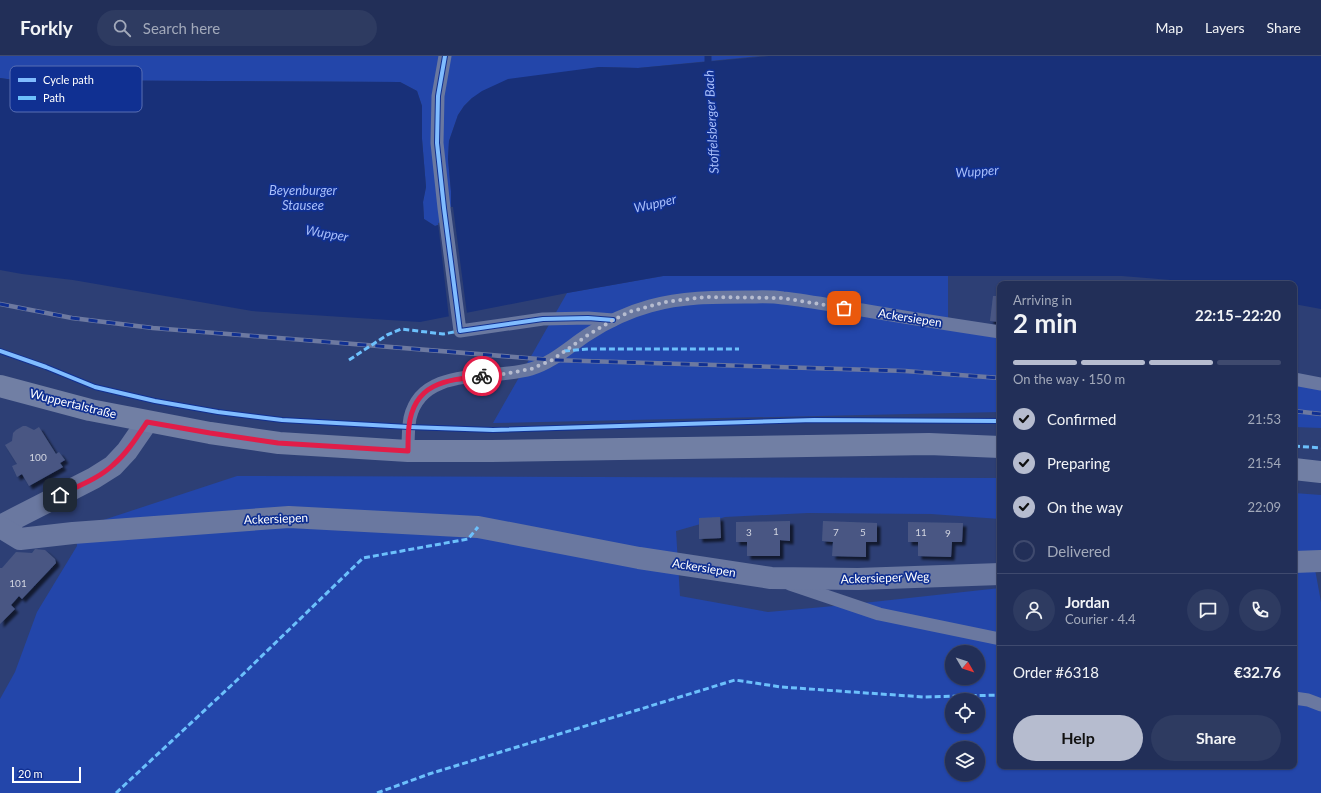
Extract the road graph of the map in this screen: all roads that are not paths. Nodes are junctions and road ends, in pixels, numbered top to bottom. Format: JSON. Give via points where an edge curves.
{"nodes":[{"id":1,"x":445,"y":56,"type":"edge"},
{"id":2,"x":613,"y":320,"type":"junction"},
{"id":3,"x":997,"y":332,"type":"edge"},
{"id":4,"x":1297,"y":380,"type":"edge"},
{"id":5,"x":1321,"y":384,"type":"edge"},
{"id":6,"x":0,"y":386,"type":"edge"},
{"id":7,"x":147,"y":422,"type":"junction"},
{"id":8,"x":997,"y":447,"type":"edge"},
{"id":9,"x":408,"y":451,"type":"junction"},
{"id":10,"x":1297,"y":469,"type":"edge"},
{"id":11,"x":1321,"y":472,"type":"edge"},
{"id":12,"x":0,"y":527,"type":"edge"},
{"id":13,"x":1321,"y":561,"type":"edge"},
{"id":14,"x":1297,"y":562,"type":"edge"},
{"id":15,"x":997,"y":574,"type":"edge"},
{"id":16,"x":771,"y":578,"type":"junction"},
{"id":17,"x":997,"y":638,"type":"edge"},
{"id":18,"x":1297,"y":698,"type":"edge"},
{"id":19,"x":1321,"y":705,"type":"edge"}],
"edges":[{"from":1,"to":2,"type":"lane","via":[[438,96],[437,143],[460,331],[543,319]]},
{"from":2,"to":3,"type":"lane","name":"Ackersiepen","via":[[629,312],[678,300],[705,297],[782,298]]},
{"from":2,"to":9,"type":"lane","name":"Ackersiepen","via":[[552,360],[531,369],[460,379],[433,386],[414,406],[408,427]]},
{"from":4,"to":5,"type":"lane"},
{"from":6,"to":7,"type":"main road","name":"Wuppertalstraße"},
{"from":7,"to":9,"type":"main road","name":"Wuppertalstraße","via":[[278,443]]},
{"from":7,"to":12,"type":"street","via":[[113,466]]},
{"from":8,"to":9,"type":"main road","name":"Wuppertalstraße","via":[[929,444]]},
{"from":10,"to":11,"type":"main road"},
{"from":12,"to":16,"type":"street","name":"Ackersiepen","via":[[20,539],[289,517],[478,526],[639,558]]},
{"from":13,"to":14,"type":"street"},
{"from":15,"to":16,"type":"street","name":"Ackersieper Weg","via":[[858,579]]},
{"from":16,"to":17,"type":"lane","name":"Ackersiepen","via":[[879,614]]},
{"from":18,"to":19,"type":"lane"}]}
